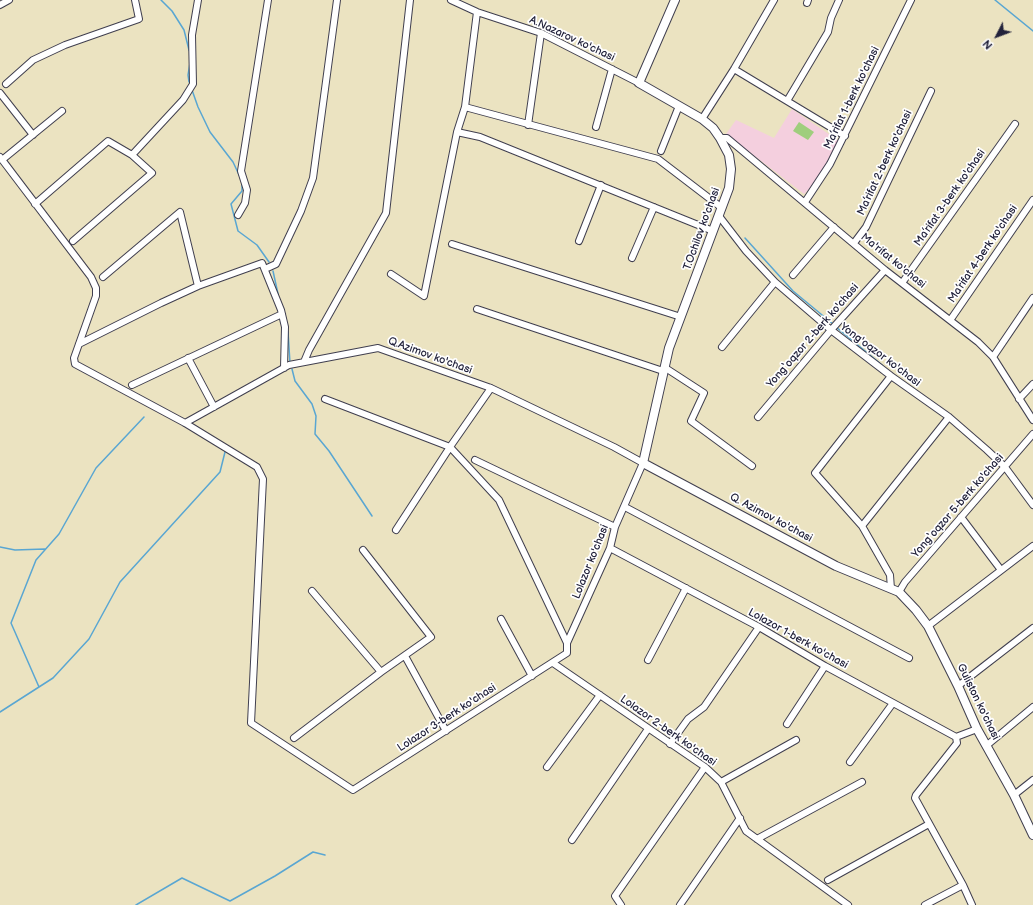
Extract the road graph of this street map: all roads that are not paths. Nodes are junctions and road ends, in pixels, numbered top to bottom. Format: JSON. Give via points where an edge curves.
{"nodes":[{"id":1,"x":9,"y":0,"type":"edge"},
{"id":2,"x":135,"y":0,"type":"edge"},
{"id":3,"x":198,"y":0,"type":"edge"},
{"id":4,"x":268,"y":0,"type":"edge"},
{"id":5,"x":337,"y":0,"type":"edge"},
{"id":6,"x":410,"y":0,"type":"edge"},
{"id":7,"x":451,"y":0,"type":"edge"},
{"id":8,"x":675,"y":0,"type":"edge"},
{"id":9,"x":774,"y":0,"type":"edge"},
{"id":10,"x":839,"y":0,"type":"edge"},
{"id":11,"x":911,"y":0,"type":"edge"},
{"id":12,"x":0,"y":5,"type":"edge"},
{"id":13,"x":477,"y":12,"type":"junction"},
{"id":14,"x":541,"y":33,"type":"junction"},
{"id":15,"x":612,"y":69,"type":"junction"},
{"id":16,"x":734,"y":69,"type":"junction"},
{"id":17,"x":639,"y":83,"type":"junction"},
{"id":18,"x":6,"y":84,"type":"dead end"},
{"id":19,"x":931,"y":91,"type":"dead end"},
{"id":20,"x":0,"y":93,"type":"edge"},
{"id":21,"x":787,"y":101,"type":"junction"},
{"id":22,"x":679,"y":106,"type":"junction"},
{"id":23,"x":465,"y":107,"type":"junction"},
{"id":24,"x":62,"y":111,"type":"dead end"},
{"id":25,"x":702,"y":120,"type":"junction"},
{"id":26,"x":1015,"y":124,"type":"dead end"},
{"id":27,"x":528,"y":125,"type":"junction"},
{"id":28,"x":596,"y":127,"type":"dead end"},
{"id":29,"x":457,"y":132,"type":"junction"},
{"id":30,"x":33,"y":135,"type":"junction"},
{"id":31,"x":845,"y":136,"type":"junction"},
{"id":32,"x":720,"y":138,"type":"junction"},
{"id":33,"x":661,"y":151,"type":"dead end"},
{"id":34,"x":132,"y":155,"type":"junction"},
{"id":35,"x":1,"y":159,"type":"edge"},
{"id":36,"x":601,"y":185,"type":"junction"},
{"id":37,"x":1033,"y":200,"type":"edge"},
{"id":38,"x":805,"y":202,"type":"junction"},
{"id":39,"x":35,"y":204,"type":"junction"},
{"id":40,"x":654,"y":207,"type":"junction"},
{"id":41,"x":720,"y":212,"type":"junction"},
{"id":42,"x":238,"y":214,"type":"dead end"},
{"id":43,"x":834,"y":227,"type":"junction"},
{"id":44,"x":713,"y":231,"type":"junction"},
{"id":45,"x":73,"y":241,"type":"dead end"},
{"id":46,"x":579,"y":241,"type":"dead end"},
{"id":47,"x":854,"y":243,"type":"junction"},
{"id":48,"x":452,"y":244,"type":"dead end"},
{"id":49,"x":632,"y":258,"type":"dead end"},
{"id":50,"x":265,"y":270,"type":"junction"},
{"id":51,"x":885,"y":270,"type":"junction"},
{"id":52,"x":391,"y":274,"type":"dead end"},
{"id":53,"x":793,"y":275,"type":"dead end"},
{"id":54,"x":103,"y":277,"type":"dead end"},
{"id":55,"x":776,"y":282,"type":"junction"},
{"id":56,"x":902,"y":283,"type":"junction"},
{"id":57,"x":198,"y":286,"type":"junction"},
{"id":58,"x":1033,"y":298,"type":"edge"},
{"id":59,"x":477,"y":309,"type":"dead end"},
{"id":60,"x":282,"y":314,"type":"junction"},
{"id":61,"x":681,"y":317,"type":"junction"},
{"id":62,"x":951,"y":319,"type":"junction"},
{"id":63,"x":831,"y":330,"type":"junction"},
{"id":64,"x":80,"y":344,"type":"junction"},
{"id":65,"x":722,"y":347,"type":"dead end"},
{"id":66,"x":993,"y":357,"type":"junction"},
{"id":67,"x":188,"y":358,"type":"junction"},
{"id":68,"x":304,"y":362,"type":"junction"},
{"id":69,"x":284,"y":368,"type":"junction"},
{"id":70,"x":664,"y":369,"type":"junction"},
{"id":71,"x":891,"y":376,"type":"junction"},
{"id":72,"x":1033,"y":384,"type":"edge"},
{"id":73,"x":132,"y":386,"type":"dead end"},
{"id":74,"x":491,"y":388,"type":"junction"},
{"id":75,"x":325,"y":399,"type":"dead end"},
{"id":76,"x":1019,"y":399,"type":"junction"},
{"id":77,"x":214,"y":407,"type":"junction"},
{"id":78,"x":758,"y":417,"type":"dead end"},
{"id":79,"x":949,"y":417,"type":"junction"},
{"id":80,"x":1033,"y":420,"type":"edge"},
{"id":81,"x":185,"y":424,"type":"junction"},
{"id":82,"x":1033,"y":434,"type":"edge"},
{"id":83,"x":450,"y":447,"type":"junction"},
{"id":84,"x":476,"y":460,"type":"dead end"},
{"id":85,"x":643,"y":463,"type":"junction"},
{"id":86,"x":752,"y":466,"type":"dead end"},
{"id":87,"x":1004,"y":467,"type":"junction"},
{"id":88,"x":1033,"y":505,"type":"edge"},
{"id":89,"x":624,"y":507,"type":"junction"},
{"id":90,"x":961,"y":518,"type":"junction"},
{"id":91,"x":862,"y":526,"type":"junction"},
{"id":92,"x":615,"y":527,"type":"junction"},
{"id":93,"x":396,"y":530,"type":"dead end"},
{"id":94,"x":1033,"y":546,"type":"edge"},
{"id":95,"x":610,"y":548,"type":"junction"},
{"id":96,"x":363,"y":550,"type":"dead end"},
{"id":97,"x":1001,"y":570,"type":"junction"},
{"id":98,"x":686,"y":588,"type":"junction"},
{"id":99,"x":891,"y":589,"type":"junction"},
{"id":100,"x":312,"y":591,"type":"dead end"},
{"id":101,"x":899,"y":592,"type":"junction"},
{"id":102,"x":501,"y":619,"type":"dead end"},
{"id":103,"x":928,"y":626,"type":"junction"},
{"id":104,"x":759,"y":628,"type":"junction"},
{"id":105,"x":1033,"y":628,"type":"edge"},
{"id":106,"x":567,"y":643,"type":"junction"},
{"id":107,"x":405,"y":656,"type":"junction"},
{"id":108,"x":909,"y":658,"type":"dead end"},
{"id":109,"x":648,"y":660,"type":"dead end"},
{"id":110,"x":553,"y":663,"type":"junction"},
{"id":111,"x":825,"y":666,"type":"junction"},
{"id":112,"x":381,"y":672,"type":"junction"},
{"id":113,"x":532,"y":676,"type":"junction"},
{"id":114,"x":958,"y":686,"type":"junction"},
{"id":115,"x":600,"y":695,"type":"junction"},
{"id":116,"x":893,"y":704,"type":"junction"},
{"id":117,"x":1033,"y":707,"type":"edge"},
{"id":118,"x":787,"y":724,"type":"dead end"},
{"id":119,"x":648,"y":729,"type":"junction"},
{"id":120,"x":977,"y":729,"type":"junction"},
{"id":121,"x":446,"y":731,"type":"junction"},
{"id":122,"x":956,"y":737,"type":"junction"},
{"id":123,"x":294,"y":738,"type":"dead end"},
{"id":124,"x":796,"y":740,"type":"dead end"},
{"id":125,"x":670,"y":744,"type":"junction"},
{"id":126,"x":986,"y":746,"type":"junction"},
{"id":127,"x":850,"y":762,"type":"dead end"},
{"id":128,"x":547,"y":767,"type":"dead end"},
{"id":129,"x":705,"y":767,"type":"junction"},
{"id":130,"x":1033,"y":780,"type":"edge"},
{"id":131,"x":721,"y":782,"type":"junction"},
{"id":132,"x":862,"y":782,"type":"dead end"},
{"id":133,"x":1014,"y":796,"type":"junction"},
{"id":134,"x":740,"y":818,"type":"junction"},
{"id":135,"x":929,"y":824,"type":"junction"},
{"id":136,"x":1033,"y":835,"type":"edge"},
{"id":137,"x":757,"y":839,"type":"junction"},
{"id":138,"x":572,"y":840,"type":"dead end"},
{"id":139,"x":828,"y":880,"type":"dead end"},
{"id":140,"x":963,"y":885,"type":"junction"},
{"id":141,"x":621,"y":905,"type":"edge"},
{"id":142,"x":680,"y":905,"type":"edge"},
{"id":143,"x":848,"y":905,"type":"edge"},
{"id":144,"x":925,"y":905,"type":"edge"},
{"id":145,"x":972,"y":905,"type":"edge"}],
"edges":[{"from":1,"to":12,"type":"street"},
{"from":2,"to":18,"type":"street","via":[[139,19],[65,45],[33,60]]},
{"from":3,"to":34,"type":"street","via":[[192,35],[193,84],[182,100]]},
{"from":4,"to":42,"type":"street","via":[[240,172],[247,190],[245,203]]},
{"from":5,"to":50,"type":"street","via":[[313,178],[301,211],[276,264]]},
{"from":6,"to":68,"type":"street","via":[[386,213]]},
{"from":7,"to":13,"type":"street","name":"A.Nazarov ko'chasi"},
{"from":8,"to":17,"type":"main road"},
{"from":9,"to":16,"type":"street"},
{"from":10,"to":21,"type":"street","via":[[828,32]]},
{"from":11,"to":31,"type":"street","name":"Ma’rifat 1-berk ko'chasi"},
{"from":13,"to":14,"type":"street","name":"A.Nazarov ko'chasi"},
{"from":13,"to":23,"type":"street"},
{"from":14,"to":15,"type":"street","name":"A.Nazarov ko'chasi"},
{"from":14,"to":27,"type":"street"},
{"from":15,"to":17,"type":"street","name":"A.Nazarov ko'chasi"},
{"from":15,"to":28,"type":"street"},
{"from":16,"to":21,"type":"street"},
{"from":16,"to":25,"type":"street"},
{"from":17,"to":22,"type":"main road","name":"T.Ochilov ko'chasi"},
{"from":19,"to":47,"type":"street","name":"Ma’rifat 2-berk ko'chasi","via":[[866,227]]},
{"from":20,"to":30,"type":"street"},
{"from":21,"to":31,"type":"street"},
{"from":22,"to":25,"type":"main road","name":"T.Ochilov ko'chasi"},
{"from":22,"to":33,"type":"street"},
{"from":23,"to":27,"type":"street","name":"Yong'oqzor ko'chasi"},
{"from":23,"to":29,"type":"street"},
{"from":24,"to":30,"type":"street"},
{"from":25,"to":32,"type":"main road","name":"T.Ochilov ko'chasi","via":[[713,128]]},
{"from":26,"to":56,"type":"street","name":"Ma’rifat 3-berk ko'chasi"},
{"from":27,"to":41,"type":"street","name":"Yong'oqzor ko'chasi","via":[[658,159]]},
{"from":29,"to":36,"type":"street","via":[[480,137]]},
{"from":29,"to":52,"type":"street","via":[[424,296]]},
{"from":30,"to":35,"type":"street"},
{"from":31,"to":38,"type":"street","name":"Ma’rifat 1-berk ko'chasi"},
{"from":32,"to":38,"type":"street","name":"Ma'rifat ko'chasi","via":[[727,138]]},
{"from":32,"to":41,"type":"main road","name":"T.Ochilov ko'chasi","via":[[729,155],[731,169],[729,188]]},
{"from":34,"to":39,"type":"street","via":[[108,141]]},
{"from":34,"to":45,"type":"street","via":[[152,173]]},
{"from":35,"to":39,"type":"street"},
{"from":36,"to":40,"type":"street"},
{"from":36,"to":46,"type":"street"},
{"from":37,"to":62,"type":"street","name":"Ma’rifat 4-berk ko'chasi"},
{"from":38,"to":43,"type":"street","name":"Ma'rifat ko'chasi"},
{"from":39,"to":64,"type":"street","via":[[91,277],[96,288],[96,296]]},
{"from":40,"to":44,"type":"street"},
{"from":40,"to":49,"type":"street"},
{"from":41,"to":44,"type":"main road","name":"T.Ochilov ko'chasi"},
{"from":41,"to":55,"type":"street","name":"Yong'oqzor ko'chasi","via":[[746,251]]},
{"from":43,"to":47,"type":"street","name":"Ma'rifat ko'chasi"},
{"from":43,"to":53,"type":"street"},
{"from":44,"to":61,"type":"main road","name":"T.Ochilov ko'chasi"},
{"from":47,"to":51,"type":"street","name":"Ma'rifat ko'chasi"},
{"from":48,"to":61,"type":"street"},
{"from":50,"to":57,"type":"street","via":[[262,263]]},
{"from":50,"to":60,"type":"street"},
{"from":51,"to":56,"type":"street","name":"Ma'rifat ko'chasi"},
{"from":51,"to":63,"type":"street","name":"Yong‘oqzor 2-berk ko'chasi"},
{"from":54,"to":57,"type":"street","via":[[180,212]]},
{"from":55,"to":63,"type":"street","name":"Yong'oqzor ko'chasi"},
{"from":55,"to":65,"type":"street"},
{"from":56,"to":62,"type":"street","name":"Ma'rifat ko'chasi"},
{"from":57,"to":64,"type":"street"},
{"from":58,"to":66,"type":"street"},
{"from":59,"to":70,"type":"street"},
{"from":60,"to":67,"type":"street"},
{"from":60,"to":69,"type":"street","via":[[285,327]]},
{"from":61,"to":70,"type":"main road","name":"T.Ochilov ko'chasi"},
{"from":62,"to":66,"type":"street","name":"Ma'rifat ko'chasi"},
{"from":63,"to":71,"type":"street","name":"Yong'oqzor ko'chasi"},
{"from":63,"to":78,"type":"street","name":"Yong‘oqzor 2-berk ko'chasi"},
{"from":64,"to":81,"type":"street","via":[[74,358],[75,364]]},
{"from":66,"to":76,"type":"street","name":"Ma'rifat ko'chasi"},
{"from":67,"to":73,"type":"street"},
{"from":67,"to":77,"type":"street"},
{"from":68,"to":69,"type":"street","name":"Q.Azimov ko'chasi"},
{"from":68,"to":74,"type":"street","name":"Q.Azimov ko'chasi","via":[[378,348]]},
{"from":69,"to":77,"type":"street","name":"Q.Azimov ko'chasi"},
{"from":70,"to":85,"type":"main road","name":"T.Ochilov ko'chasi"},
{"from":70,"to":86,"type":"street","via":[[704,393],[691,421]]},
{"from":71,"to":79,"type":"street","name":"Yong'oqzor ko'chasi"},
{"from":71,"to":91,"type":"street","via":[[815,473]]},
{"from":72,"to":76,"type":"street"},
{"from":74,"to":83,"type":"street"},
{"from":74,"to":85,"type":"street","name":"Q.Azimov ko'chasi"},
{"from":75,"to":83,"type":"street"},
{"from":76,"to":80,"type":"street","name":"Ma'rifat ko'chasi"},
{"from":77,"to":81,"type":"street","name":"Q.Azimov ko'chasi"},
{"from":79,"to":87,"type":"street","name":"Yong'oqzor ko'chasi"},
{"from":79,"to":91,"type":"street"},
{"from":81,"to":121,"type":"street","name":"Lolazor 3-berk ko'chasi","via":[[257,467],[264,479],[251,723],[353,790]]},
{"from":82,"to":87,"type":"street","name":"Yong‘oqzor 5-berk ko'chasi"},
{"from":83,"to":93,"type":"street"},
{"from":83,"to":106,"type":"street","via":[[499,500]]},
{"from":84,"to":92,"type":"street"},
{"from":85,"to":89,"type":"street","name":"Lolazor ko'chasi"},
{"from":85,"to":99,"type":"main road","name":"Q. Azimov ko'chasi","via":[[836,566]]},
{"from":87,"to":88,"type":"street","name":"Yong'oqzor ko'chasi"},
{"from":87,"to":90,"type":"street","name":"Yong‘oqzor 5-berk ko'chasi"},
{"from":89,"to":92,"type":"street","name":"Lolazor ko'chasi"},
{"from":89,"to":108,"type":"street"},
{"from":90,"to":97,"type":"street"},
{"from":90,"to":101,"type":"street","name":"Yong‘oqzor 5-berk ko'chasi"},
{"from":91,"to":99,"type":"street","via":[[890,575]]},
{"from":92,"to":95,"type":"street","name":"Lolazor ko'chasi"},
{"from":94,"to":97,"type":"street"},
{"from":95,"to":98,"type":"street","name":"Lolazor 1-berk ko'chasi"},
{"from":95,"to":106,"type":"street","name":"Lolazor ko'chasi"},
{"from":96,"to":107,"type":"street","via":[[431,636]]},
{"from":97,"to":103,"type":"street"},
{"from":98,"to":104,"type":"street","name":"Lolazor 1-berk ko'chasi"},
{"from":98,"to":109,"type":"street"},
{"from":99,"to":101,"type":"main road","name":"Guliston ko'chasi"},
{"from":100,"to":112,"type":"street"},
{"from":101,"to":103,"type":"main road","name":"Guliston ko'chasi"},
{"from":102,"to":113,"type":"street"},
{"from":103,"to":114,"type":"main road","name":"Guliston ko'chasi"},
{"from":104,"to":111,"type":"street","name":"Lolazor 1-berk ko'chasi"},
{"from":104,"to":125,"type":"street","via":[[704,706],[688,718]]},
{"from":105,"to":114,"type":"street"},
{"from":106,"to":110,"type":"street","name":"Lolazor ko'chasi","via":[[567,653]]},
{"from":107,"to":112,"type":"street"},
{"from":107,"to":121,"type":"street"},
{"from":110,"to":113,"type":"street","name":"Lolazor 3-berk ko'chasi"},
{"from":110,"to":115,"type":"street","name":"Lolazor 2-berk ko'chasi"},
{"from":111,"to":116,"type":"street","name":"Lolazor 1-berk ko'chasi"},
{"from":111,"to":118,"type":"street"},
{"from":112,"to":123,"type":"street"},
{"from":113,"to":121,"type":"street","name":"Lolazor 3-berk ko'chasi"},
{"from":114,"to":120,"type":"main road","name":"Guliston ko'chasi"},
{"from":115,"to":119,"type":"street","name":"Lolazor 2-berk ko'chasi"},
{"from":115,"to":128,"type":"street"},
{"from":116,"to":122,"type":"street","name":"Lolazor 1-berk ko'chasi"},
{"from":116,"to":127,"type":"street"},
{"from":117,"to":126,"type":"street"},
{"from":119,"to":125,"type":"street","name":"Lolazor 2-berk ko'chasi"},
{"from":119,"to":138,"type":"street"},
{"from":120,"to":122,"type":"street"},
{"from":120,"to":126,"type":"main road","name":"Guliston ko'chasi"},
{"from":122,"to":135,"type":"street","via":[[957,743],[916,795],[916,800]]},
{"from":124,"to":131,"type":"street"},
{"from":125,"to":129,"type":"street","name":"Lolazor 2-berk ko'chasi"},
{"from":126,"to":133,"type":"main road","name":"Guliston ko'chasi"},
{"from":129,"to":131,"type":"street","name":"Lolazor 2-berk ko'chasi"},
{"from":129,"to":141,"type":"street","via":[[615,896]]},
{"from":130,"to":133,"type":"street"},
{"from":131,"to":134,"type":"street","name":"Lolazor 2-berk ko'chasi"},
{"from":132,"to":137,"type":"street"},
{"from":133,"to":136,"type":"main road","name":"Guliston ko'chasi"},
{"from":134,"to":137,"type":"street","name":"Lolazor 2-berk ko'chasi","via":[[746,831]]},
{"from":134,"to":142,"type":"street"},
{"from":135,"to":139,"type":"street"},
{"from":135,"to":140,"type":"street"},
{"from":137,"to":143,"type":"street","name":"Lolazor 2-berk ko'chasi"},
{"from":140,"to":144,"type":"street"},
{"from":140,"to":145,"type":"street"}]}
